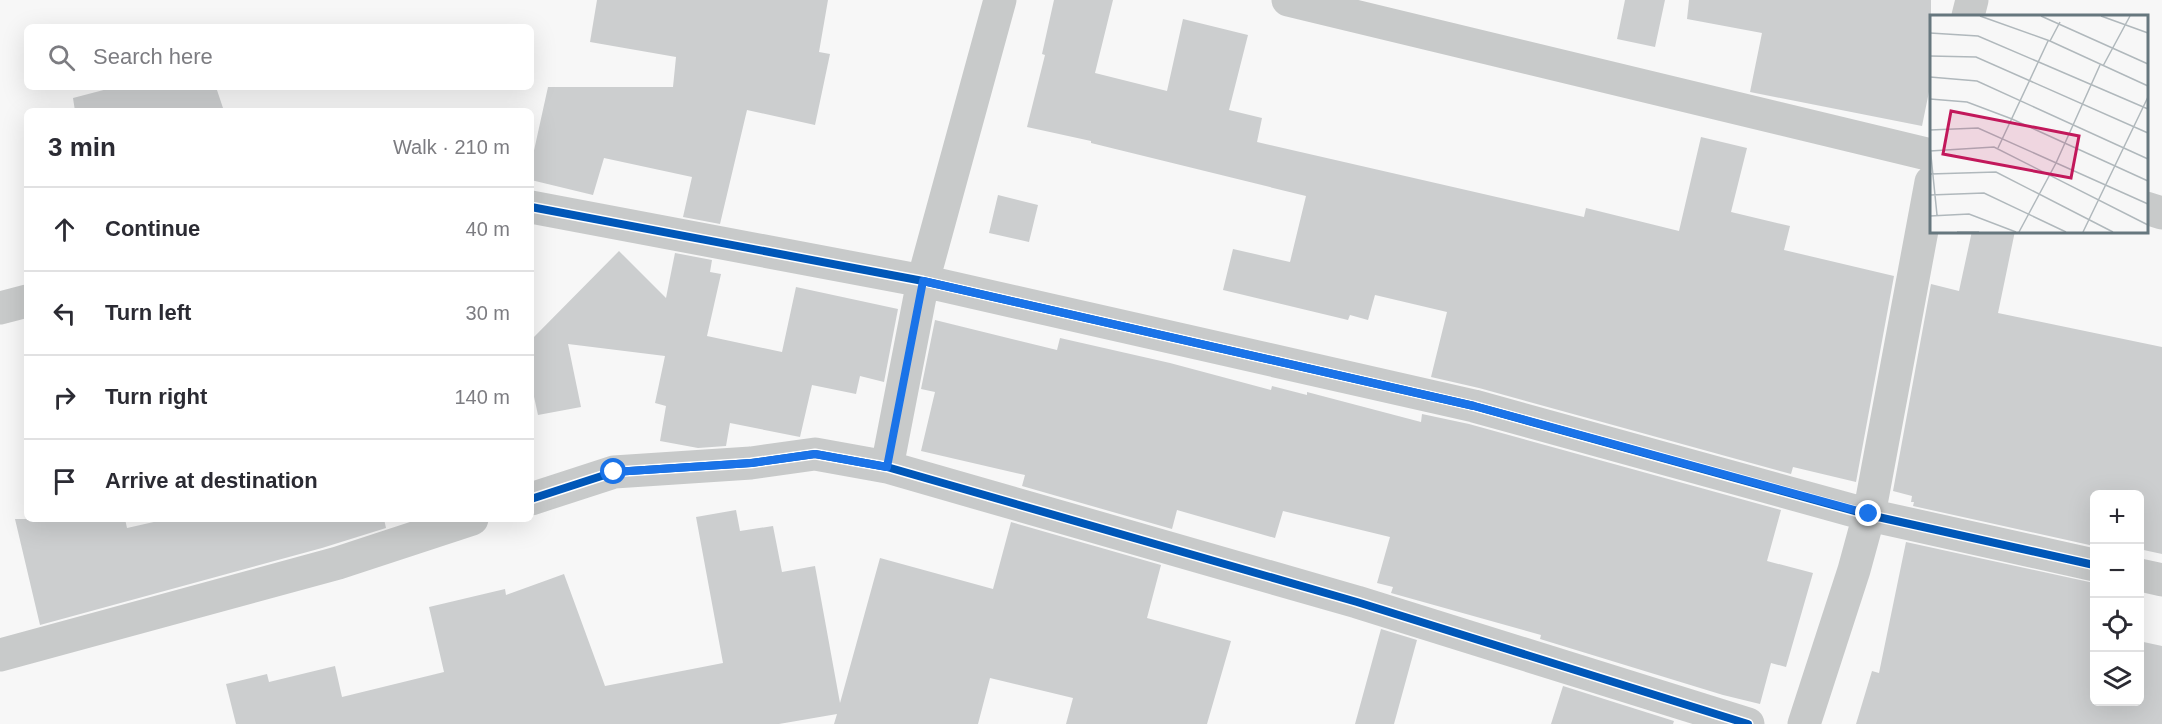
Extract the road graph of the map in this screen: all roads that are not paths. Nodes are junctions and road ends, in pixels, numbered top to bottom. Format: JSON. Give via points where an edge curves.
{"nodes":[{"id":1,"x":1000,"y":0,"type":"edge"},
{"id":2,"x":1288,"y":0,"type":"edge"},
{"id":3,"x":1972,"y":0,"type":"edge"},
{"id":4,"x":1968,"y":15,"type":"edge"},
{"id":5,"x":1930,"y":155,"type":"edge"},
{"id":6,"x":1930,"y":187,"type":"edge"},
{"id":7,"x":534,"y":208,"type":"edge"},
{"id":8,"x":2147,"y":209,"type":"edge"},
{"id":9,"x":2162,"y":213,"type":"edge"},
{"id":10,"x":923,"y":281,"type":"junction"},
{"id":11,"x":24,"y":302,"type":"edge"},
{"id":12,"x":0,"y":308,"type":"edge"},
{"id":13,"x":887,"y":467,"type":"junction"},
{"id":14,"x":534,"y":498,"type":"edge"},
{"id":15,"x":1869,"y":514,"type":"junction"},
{"id":16,"x":463,"y":522,"type":"edge"},
{"id":17,"x":2090,"y":564,"type":"edge"},
{"id":18,"x":2144,"y":576,"type":"edge"},
{"id":19,"x":2162,"y":580,"type":"edge"},
{"id":20,"x":0,"y":655,"type":"edge"},
{"id":21,"x":1748,"y":724,"type":"edge"},
{"id":22,"x":1804,"y":724,"type":"edge"}],
"edges":[{"from":1,"to":10,"type":"street"},
{"from":2,"to":5,"type":"street"},
{"from":3,"to":4,"type":"street"},
{"from":6,"to":15,"type":"street"},
{"from":7,"to":10,"type":"street"},
{"from":8,"to":9,"type":"street"},
{"from":10,"to":13,"type":"street"},
{"from":10,"to":15,"type":"street","via":[[1474,406]]},
{"from":11,"to":12,"type":"street"},
{"from":13,"to":14,"type":"street","via":[[815,454],[752,463],[614,472]]},
{"from":13,"to":21,"type":"street","via":[[1357,602]]},
{"from":15,"to":17,"type":"street"},
{"from":15,"to":22,"type":"street"},
{"from":16,"to":20,"type":"street","via":[[338,563]]},
{"from":18,"to":19,"type":"street"}]}
